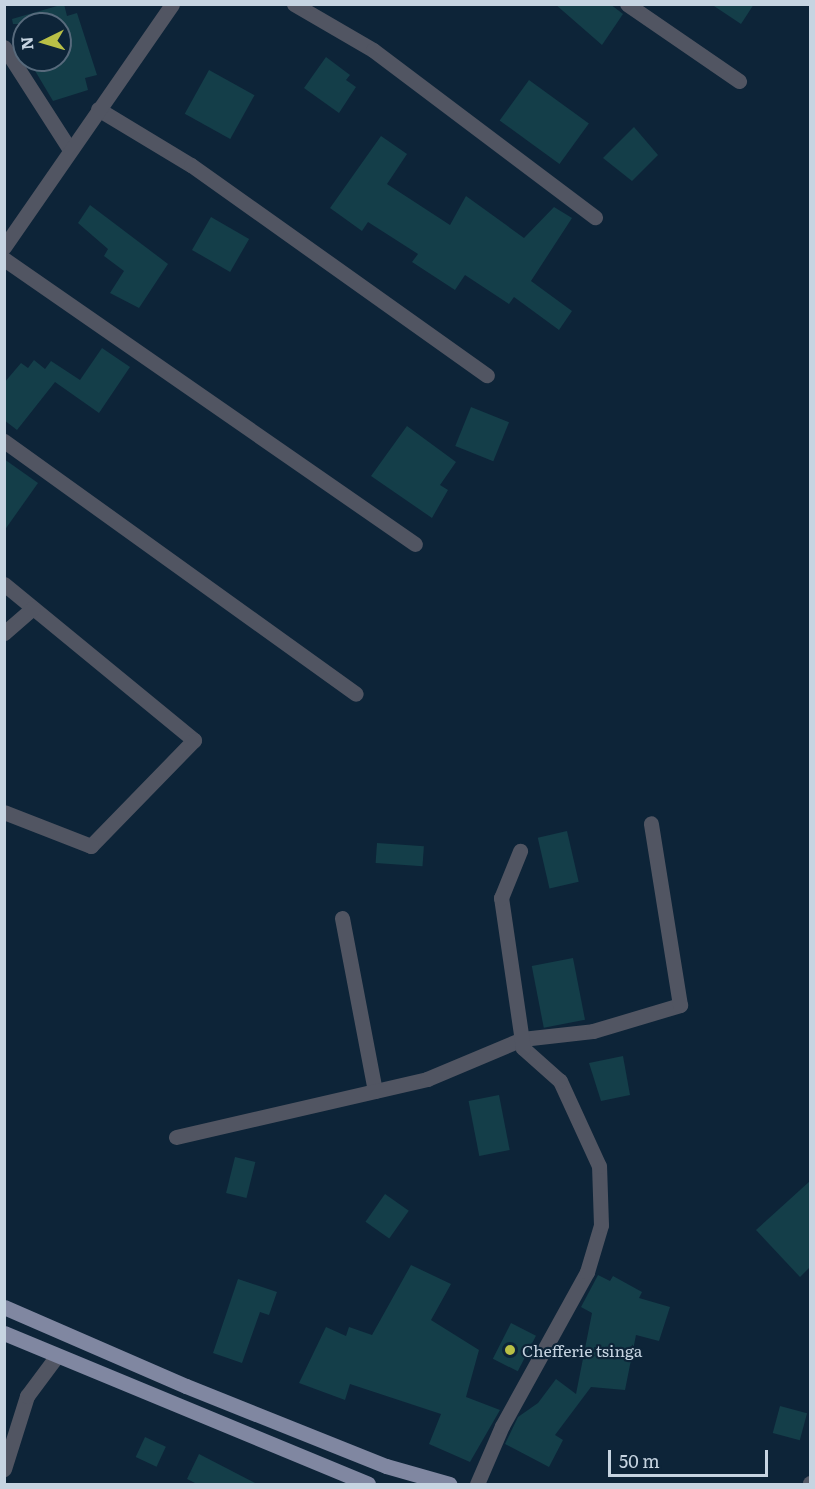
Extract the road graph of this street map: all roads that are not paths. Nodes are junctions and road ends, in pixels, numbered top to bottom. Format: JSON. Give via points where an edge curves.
{"nodes":[{"id":1,"x":172,"y":4,"type":"edge"},
{"id":2,"x":294,"y":4,"type":"edge"},
{"id":3,"x":627,"y":4,"type":"edge"},
{"id":4,"x":4,"y":47,"type":"edge"},
{"id":5,"x":739,"y":81,"type":"dead end"},
{"id":6,"x":99,"y":109,"type":"junction"},
{"id":7,"x":70,"y":150,"type":"junction"},
{"id":8,"x":595,"y":217,"type":"dead end"},
{"id":9,"x":4,"y":247,"type":"edge"},
{"id":10,"x":4,"y":259,"type":"edge"},
{"id":11,"x":487,"y":375,"type":"dead end"},
{"id":12,"x":4,"y":441,"type":"edge"},
{"id":13,"x":415,"y":544,"type":"dead end"},
{"id":14,"x":4,"y":584,"type":"edge"},
{"id":15,"x":33,"y":608,"type":"junction"},
{"id":16,"x":4,"y":633,"type":"edge"},
{"id":17,"x":356,"y":694,"type":"dead end"},
{"id":18,"x":4,"y":812,"type":"edge"},
{"id":19,"x":651,"y":823,"type":"dead end"},
{"id":20,"x":520,"y":850,"type":"dead end"},
{"id":21,"x":342,"y":918,"type":"dead end"},
{"id":22,"x":522,"y":1038,"type":"junction"},
{"id":23,"x":375,"y":1091,"type":"junction"},
{"id":24,"x":176,"y":1137,"type":"dead end"},
{"id":25,"x":4,"y":1307,"type":"edge"},
{"id":26,"x":4,"y":1333,"type":"edge"},
{"id":27,"x":56,"y":1357,"type":"junction"},
{"id":28,"x":4,"y":1469,"type":"edge"},
{"id":29,"x":369,"y":1485,"type":"edge"},
{"id":30,"x":448,"y":1485,"type":"edge"},
{"id":31,"x":477,"y":1485,"type":"edge"}],
"edges":[{"from":1,"to":6,"type":"street"},
{"from":2,"to":8,"type":"street","via":[[373,50]]},
{"from":3,"to":5,"type":"street"},
{"from":4,"to":7,"type":"street"},
{"from":6,"to":7,"type":"street"},
{"from":6,"to":11,"type":"street","via":[[191,165]]},
{"from":7,"to":9,"type":"street"},
{"from":10,"to":13,"type":"street"},
{"from":12,"to":17,"type":"street"},
{"from":14,"to":15,"type":"street"},
{"from":15,"to":16,"type":"street"},
{"from":15,"to":18,"type":"street","via":[[194,740],[91,846]]},
{"from":19,"to":22,"type":"street","via":[[680,1005],[593,1031]]},
{"from":20,"to":22,"type":"street","via":[[501,898]]},
{"from":21,"to":23,"type":"street"},
{"from":22,"to":23,"type":"street","via":[[427,1079]]},
{"from":22,"to":31,"type":"street","via":[[523,1048],[560,1081],[599,1166],[601,1225],[587,1272],[502,1426]]},
{"from":23,"to":24,"type":"street"},
{"from":25,"to":30,"type":"main road","via":[[186,1386],[386,1466]]},
{"from":26,"to":27,"type":"main road"},
{"from":27,"to":28,"type":"street","via":[[27,1396]]},
{"from":27,"to":29,"type":"main road"}]}
